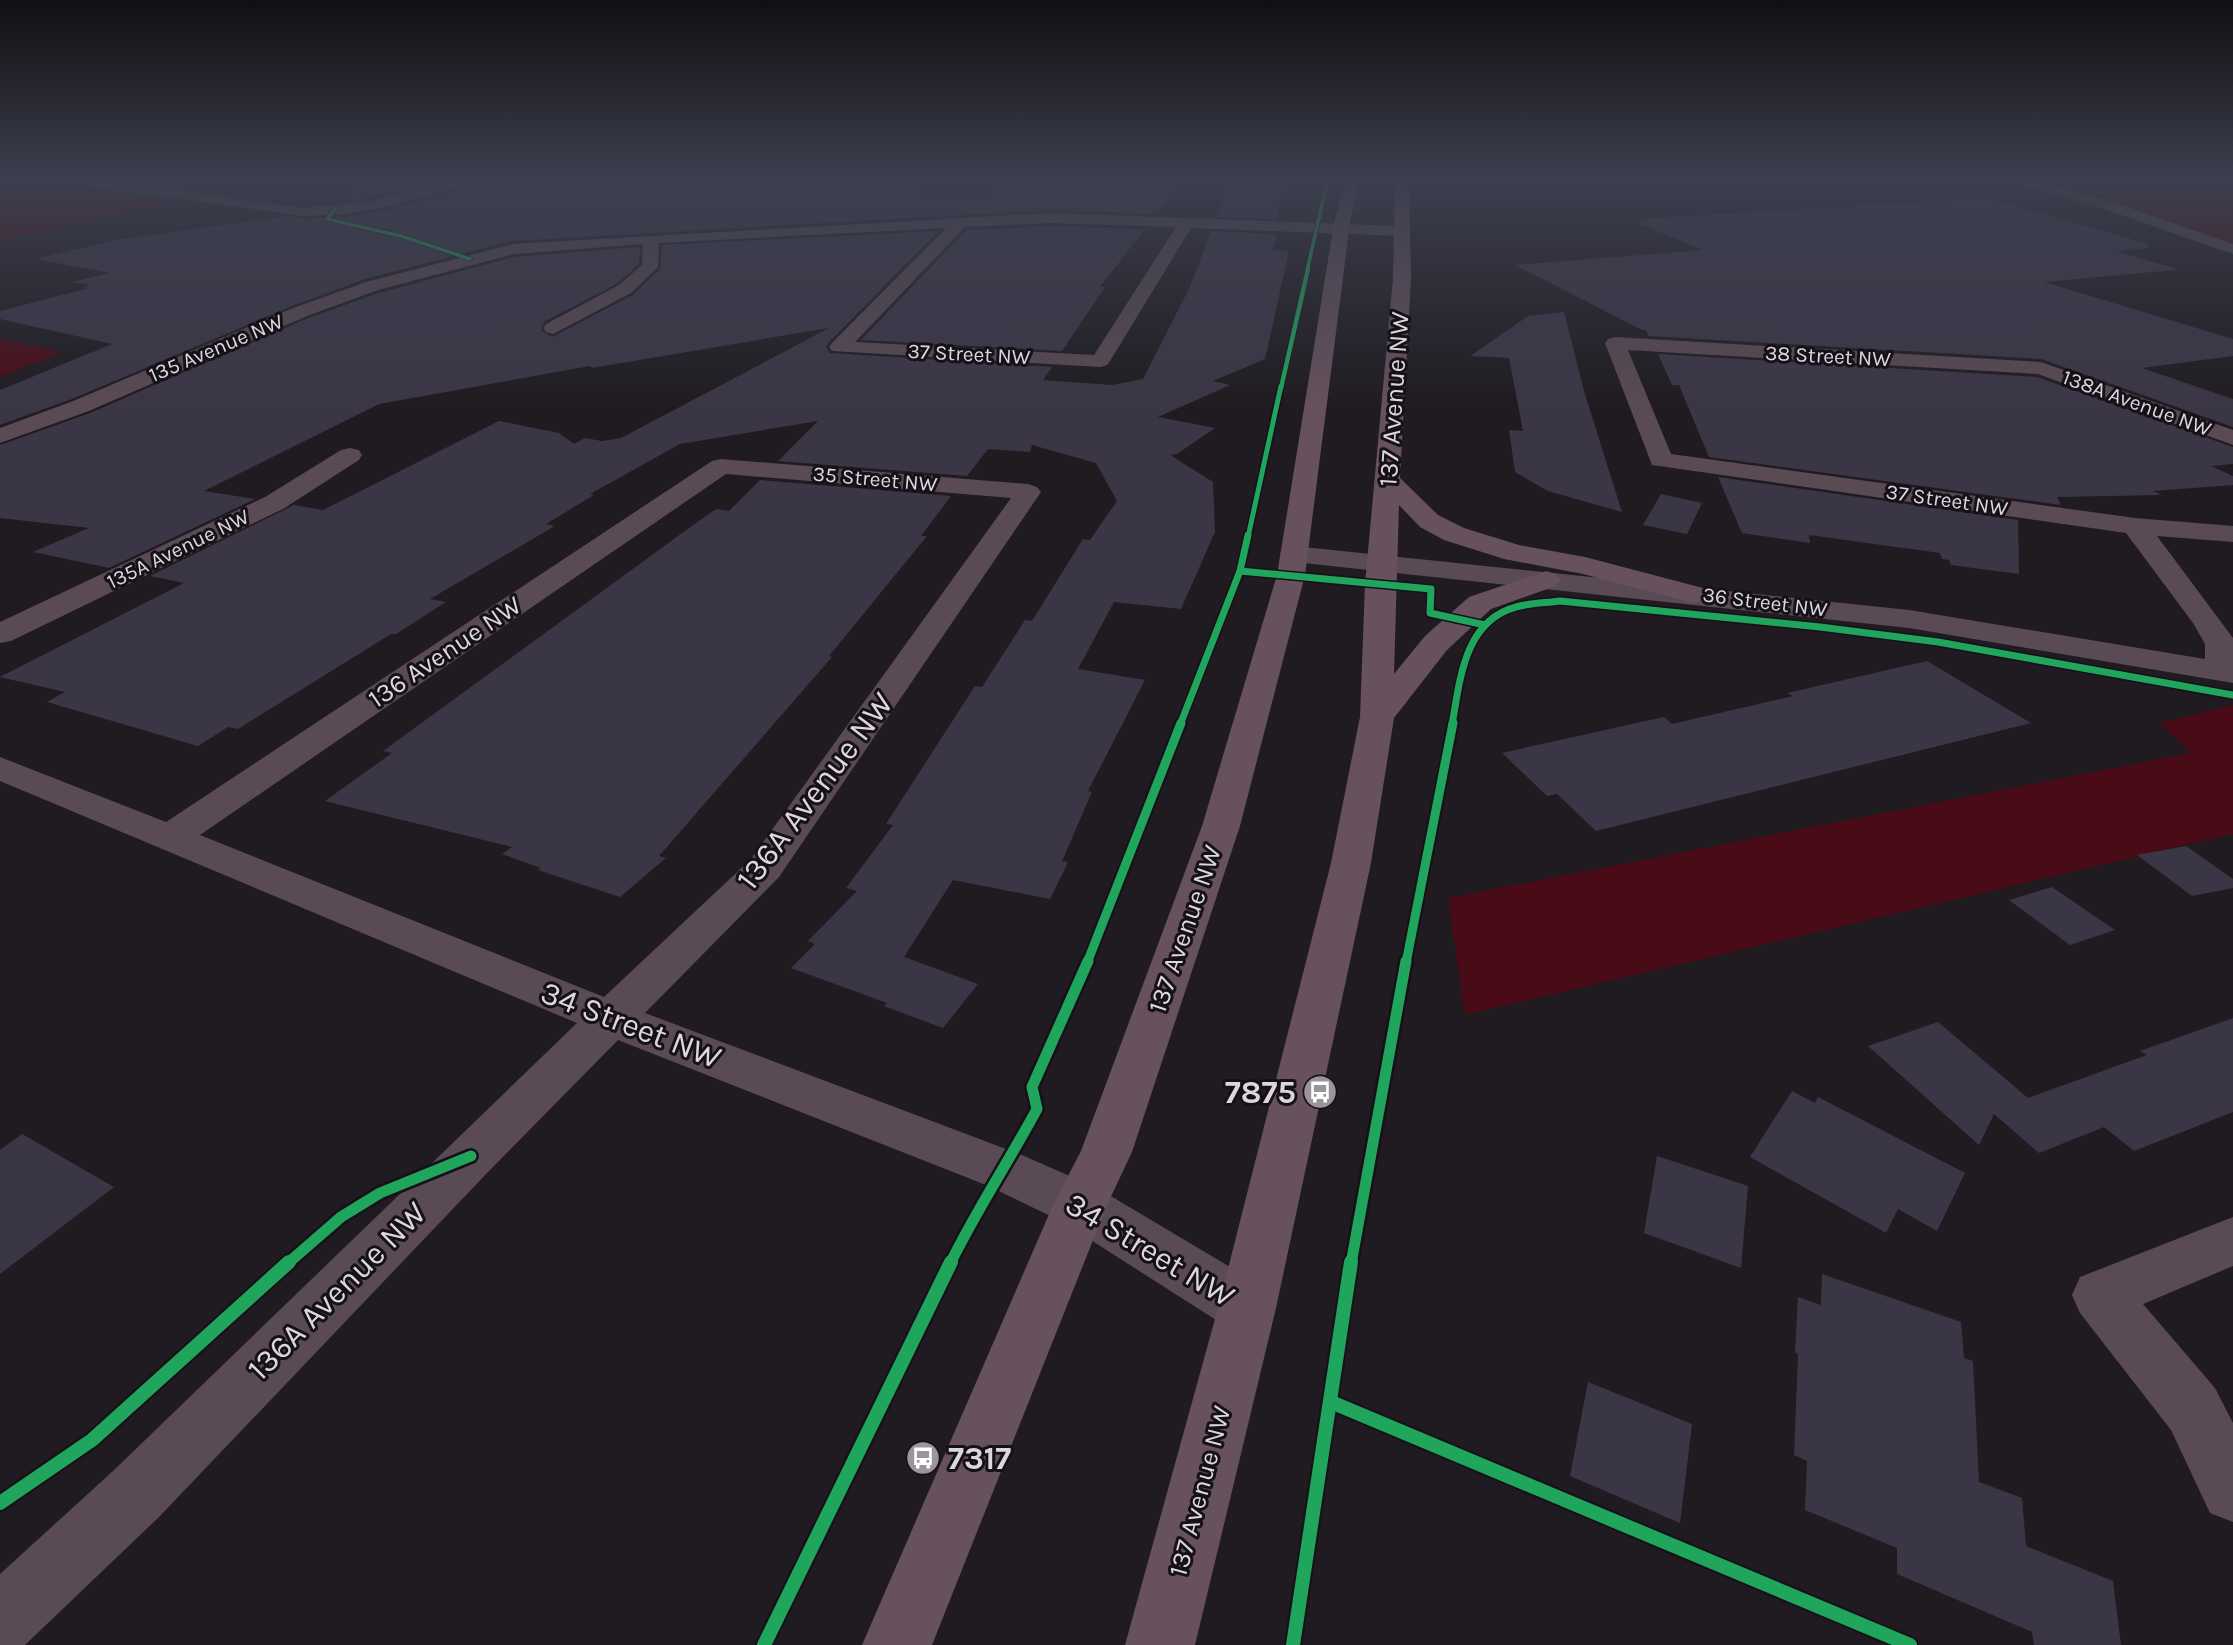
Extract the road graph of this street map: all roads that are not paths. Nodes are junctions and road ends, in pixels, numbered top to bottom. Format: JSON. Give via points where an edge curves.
{"nodes":[{"id":1,"x":489,"y":255,"type":"edge"},
{"id":2,"x":650,"y":255,"type":"edge"},
{"id":3,"x":930,"y":255,"type":"edge"},
{"id":4,"x":1166,"y":255,"type":"edge"},
{"id":5,"x":1338,"y":255,"type":"edge"},
{"id":6,"x":1402,"y":255,"type":"edge"},
{"id":7,"x":554,"y":328,"type":"dead end"},
{"id":8,"x":2041,"y":368,"type":"joint"},
{"id":9,"x":0,"y":436,"type":"edge"},
{"id":10,"x":2233,"y":438,"type":"edge"},
{"id":11,"x":350,"y":455,"type":"dead end"},
{"id":12,"x":1661,"y":460,"type":"joint"},
{"id":13,"x":721,"y":466,"type":"joint"},
{"id":14,"x":1388,"y":480,"type":"junction"},
{"id":15,"x":1028,"y":492,"type":"joint"},
{"id":16,"x":2135,"y":526,"type":"junction"},
{"id":17,"x":2233,"y":534,"type":"edge"},
{"id":18,"x":1294,"y":554,"type":"junction"},
{"id":19,"x":1382,"y":563,"type":"junction"},
{"id":20,"x":1546,"y":580,"type":"junction"},
{"id":21,"x":1693,"y":594,"type":"junction"},
{"id":22,"x":0,"y":634,"type":"edge"},
{"id":23,"x":2227,"y":672,"type":"edge"},
{"id":24,"x":1377,"y":717,"type":"junction"},
{"id":25,"x":0,"y":768,"type":"edge"},
{"id":26,"x":169,"y":838,"type":"junction"},
{"id":27,"x":612,"y":1018,"type":"junction"},
{"id":28,"x":1080,"y":1205,"type":"junction"},
{"id":29,"x":2233,"y":1241,"type":"edge"},
{"id":30,"x":1247,"y":1308,"type":"junction"},
{"id":31,"x":2233,"y":1490,"type":"edge"},
{"id":32,"x":0,"y":1621,"type":"edge"},
{"id":33,"x":897,"y":1645,"type":"edge"},
{"id":34,"x":1160,"y":1645,"type":"edge"}],
"edges":[{"from":1,"to":9,"type":"street","name":"135 Avenue NW","via":[[372,286],[300,312]]},
{"from":2,"to":7,"type":"street","via":[[650,267],[625,289]]},
{"from":3,"to":4,"type":"street","name":"37 Street NW","via":[[839,347],[1100,361]]},
{"from":5,"to":18,"type":"main road","name":"137 Avenue NW"},
{"from":6,"to":14,"type":"main road","name":"137 Avenue NW"},
{"from":8,"to":10,"type":"street","name":"138A Avenue NW"},
{"from":8,"to":12,"type":"street","name":"38 Street NW","via":[[1615,344]]},
{"from":11,"to":22,"type":"street","name":"135A Avenue NW","via":[[274,503]]},
{"from":12,"to":16,"type":"street","name":"37 Street NW"},
{"from":13,"to":15,"type":"street","name":"35 Street NW"},
{"from":13,"to":26,"type":"street","name":"136 Avenue NW"},
{"from":14,"to":19,"type":"main road","name":"137 Avenue NW"},
{"from":14,"to":21,"type":"main road","via":[[1429,520],[1454,534],[1514,553]]},
{"from":15,"to":27,"type":"street","name":"136A Avenue NW","via":[[765,868]]},
{"from":16,"to":17,"type":"street","name":"37 Street NW"},
{"from":16,"to":23,"type":"street","via":[[2214,632]]},
{"from":18,"to":19,"type":"street","name":"36 Street NW"},
{"from":18,"to":28,"type":"main road","name":"137 Avenue NW","via":[[1221,827],[1106,1152]]},
{"from":19,"to":20,"type":"street","name":"36 Street NW"},
{"from":19,"to":24,"type":"main road","name":"137 Avenue NW"},
{"from":20,"to":21,"type":"street","name":"36 Street NW"},
{"from":20,"to":24,"type":"main road","via":[[1479,603],[1436,643]]},
{"from":21,"to":23,"type":"street","name":"36 Street NW","via":[[1909,618]]},
{"from":24,"to":30,"type":"main road","name":"137 Avenue NW","via":[[1351,863]]},
{"from":25,"to":26,"type":"street","name":"34 Street NW"},
{"from":26,"to":27,"type":"street","name":"34 Street NW"},
{"from":27,"to":28,"type":"street","name":"34 Street NW","via":[[1004,1170]]},
{"from":27,"to":32,"type":"street","name":"136A Avenue NW","via":[[136,1494]]},
{"from":28,"to":30,"type":"street","name":"34 Street NW"},
{"from":28,"to":33,"type":"main road","name":"137 Avenue NW"},
{"from":29,"to":31,"type":"street","via":[[2100,1295],[2193,1409]]},
{"from":30,"to":34,"type":"main road","name":"137 Avenue NW"}]}
